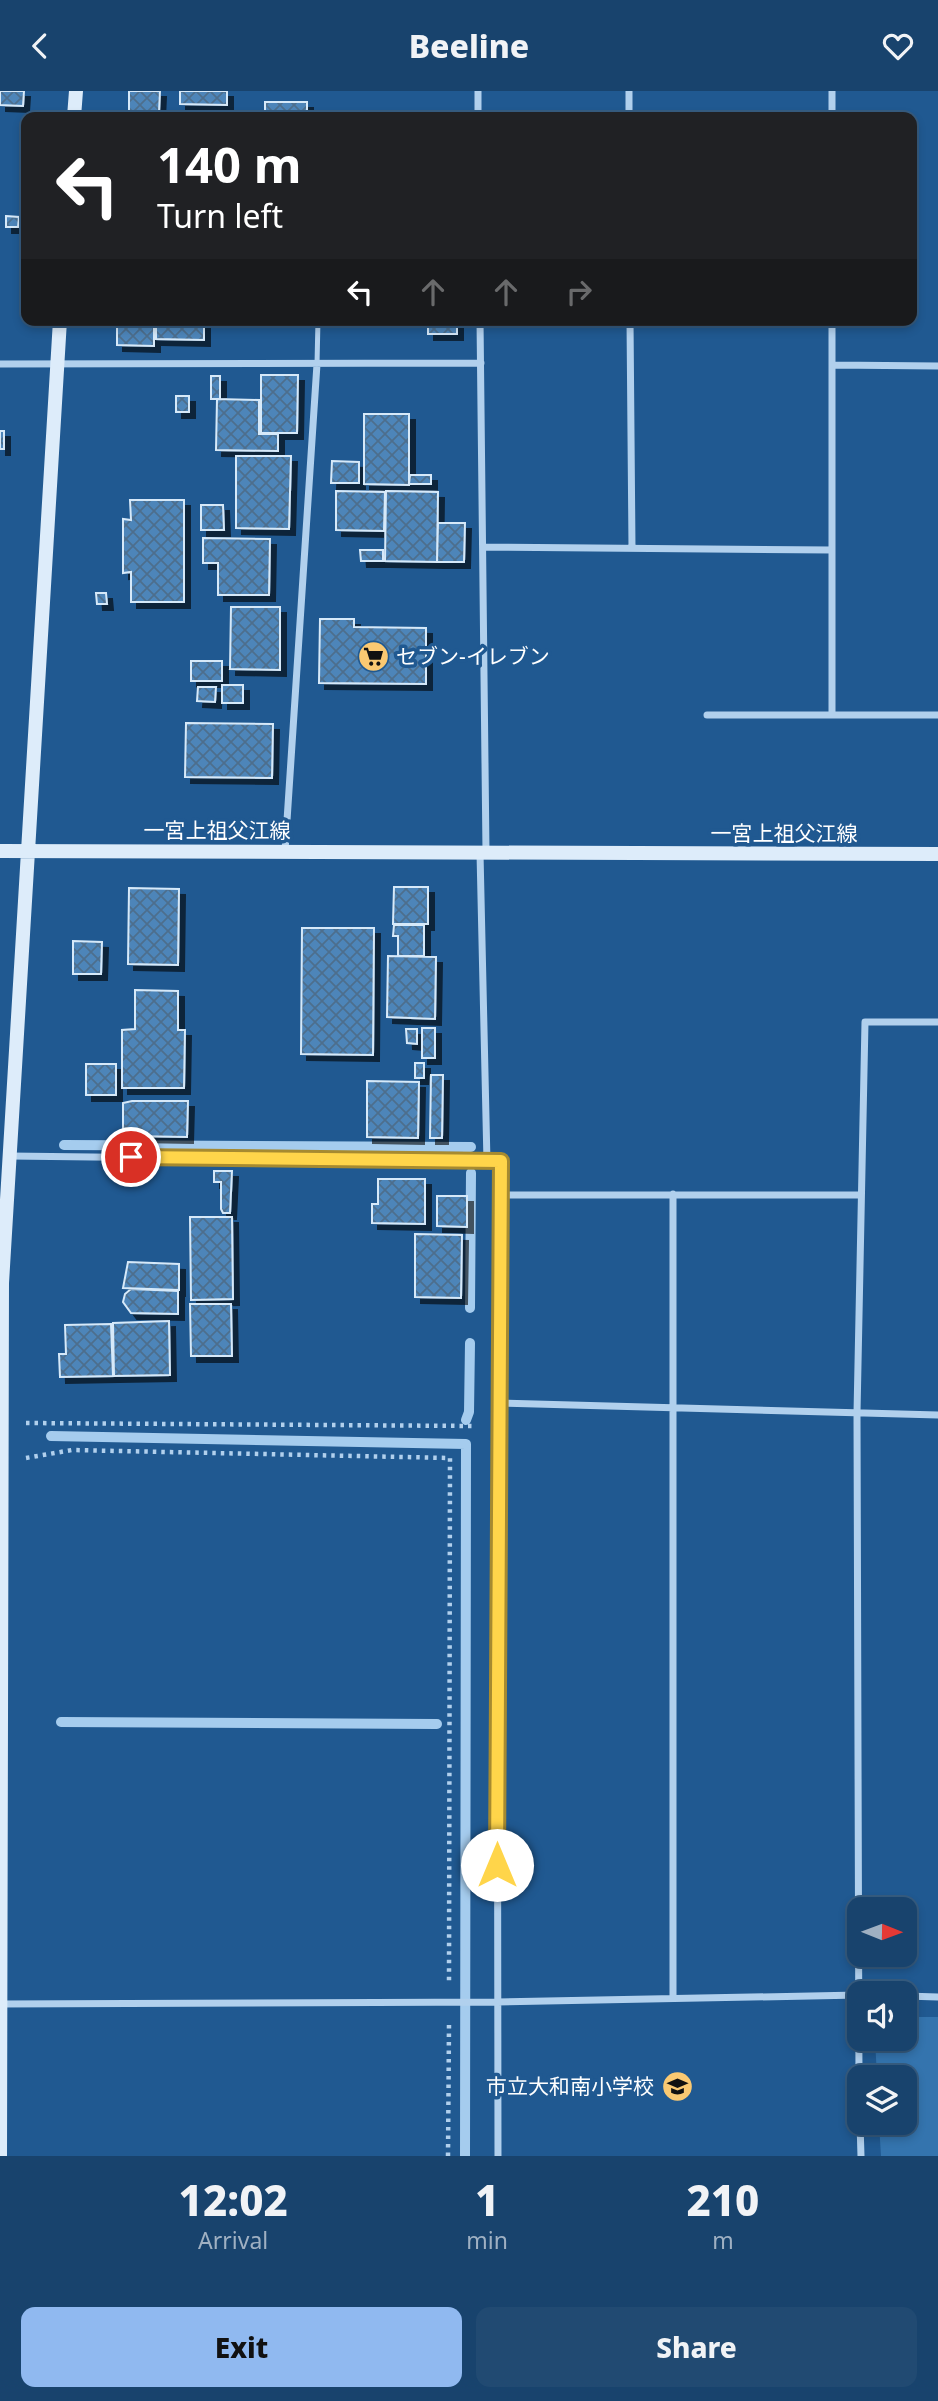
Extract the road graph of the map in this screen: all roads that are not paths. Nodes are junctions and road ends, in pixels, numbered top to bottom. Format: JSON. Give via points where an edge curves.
{"nodes":[{"id":1,"x":76,"y":91,"type":"edge"},
{"id":2,"x":478,"y":91,"type":"edge"},
{"id":3,"x":629,"y":91,"type":"edge"},
{"id":4,"x":832,"y":91,"type":"edge"},
{"id":5,"x":74,"y":112,"type":"edge"},
{"id":6,"x":478,"y":112,"type":"edge"},
{"id":7,"x":629,"y":112,"type":"edge"},
{"id":8,"x":832,"y":112,"type":"edge"},
{"id":9,"x":60,"y":326,"type":"edge"},
{"id":10,"x":318,"y":326,"type":"edge"},
{"id":11,"x":480,"y":326,"type":"edge"},
{"id":12,"x":631,"y":326,"type":"edge"},
{"id":13,"x":832,"y":326,"type":"edge"},
{"id":14,"x":317,"y":363,"type":"junction"},
{"id":15,"x":481,"y":363,"type":"junction"},
{"id":16,"x":0,"y":364,"type":"edge"},
{"id":17,"x":57,"y":364,"type":"junction"},
{"id":18,"x":832,"y":365,"type":"junction"},
{"id":19,"x":938,"y":366,"type":"edge"},
{"id":20,"x":483,"y":547,"type":"junction"},
{"id":21,"x":632,"y":548,"type":"junction"},
{"id":22,"x":832,"y":550,"type":"junction"},
{"id":23,"x":707,"y":715,"type":"dead end"},
{"id":24,"x":832,"y":715,"type":"junction"},
{"id":25,"x":938,"y":715,"type":"edge"},
{"id":26,"x":0,"y":851,"type":"edge"},
{"id":27,"x":27,"y":851,"type":"junction"},
{"id":28,"x":285,"y":851,"type":"junction"},
{"id":29,"x":483,"y":852,"type":"junction"},
{"id":30,"x":938,"y":854,"type":"edge"},
{"id":31,"x":938,"y":1022,"type":"edge"},
{"id":32,"x":10,"y":1156,"type":"junction"},
{"id":33,"x":486,"y":1161,"type":"junction"},
{"id":34,"x":673,"y":1194,"type":"junction"},
{"id":35,"x":500,"y":1195,"type":"junction"},
{"id":36,"x":861,"y":1195,"type":"junction"},
{"id":37,"x":497,"y":1403,"type":"junction"},
{"id":38,"x":673,"y":1408,"type":"junction"},
{"id":39,"x":857,"y":1413,"type":"junction"},
{"id":40,"x":938,"y":1415,"type":"edge"},
{"id":41,"x":2,"y":1423,"type":"edge"},
{"id":42,"x":2,"y":1460,"type":"edge"},
{"id":43,"x":858,"y":1981,"type":"edge"},
{"id":44,"x":847,"y":1995,"type":"edge"},
{"id":45,"x":917,"y":1996,"type":"edge"},
{"id":46,"x":938,"y":1997,"type":"edge"},
{"id":47,"x":673,"y":1998,"type":"junction"},
{"id":48,"x":497,"y":2002,"type":"junction"},
{"id":49,"x":1,"y":2004,"type":"edge"},
{"id":50,"x":860,"y":2135,"type":"edge"},
{"id":51,"x":0,"y":2156,"type":"edge"},
{"id":52,"x":498,"y":2156,"type":"edge"},
{"id":53,"x":860,"y":2156,"type":"edge"}],
"edges":[{"from":1,"to":5,"type":"main road"},
{"from":2,"to":6,"type":"street"},
{"from":3,"to":7,"type":"street"},
{"from":4,"to":8,"type":"street"},
{"from":9,"to":17,"type":"main road"},
{"from":10,"to":14,"type":"lane"},
{"from":11,"to":15,"type":"street"},
{"from":12,"to":21,"type":"street"},
{"from":13,"to":18,"type":"street"},
{"from":14,"to":15,"type":"street"},
{"from":14,"to":17,"type":"street"},
{"from":14,"to":28,"type":"street"},
{"from":15,"to":20,"type":"street"},
{"from":16,"to":17,"type":"street"},
{"from":17,"to":27,"type":"main road"},
{"from":18,"to":19,"type":"street"},
{"from":18,"to":22,"type":"street"},
{"from":20,"to":21,"type":"street"},
{"from":20,"to":29,"type":"street"},
{"from":21,"to":22,"type":"street"},
{"from":22,"to":24,"type":"street"},
{"from":23,"to":24,"type":"street"},
{"from":24,"to":25,"type":"street"},
{"from":26,"to":27,"type":"main road","name":"一宮上祖父江線"},
{"from":27,"to":28,"type":"main road","name":"一宮上祖父江線"},
{"from":27,"to":32,"type":"main road"},
{"from":28,"to":29,"type":"main road","name":"一宮上祖父江線"},
{"from":29,"to":30,"type":"main road","name":"一宮上祖父江線"},
{"from":29,"to":33,"type":"street"},
{"from":31,"to":36,"type":"street","via":[[865,1022]]},
{"from":32,"to":33,"type":"street"},
{"from":32,"to":41,"type":"main road","via":[[2,1283]]},
{"from":33,"to":35,"type":"street","via":[[501,1161]]},
{"from":34,"to":35,"type":"street"},
{"from":34,"to":36,"type":"street"},
{"from":34,"to":38,"type":"street"},
{"from":35,"to":37,"type":"street"},
{"from":36,"to":39,"type":"street"},
{"from":37,"to":38,"type":"street"},
{"from":37,"to":48,"type":"street"},
{"from":38,"to":39,"type":"street"},
{"from":38,"to":47,"type":"street"},
{"from":39,"to":40,"type":"street"},
{"from":39,"to":43,"type":"street"},
{"from":41,"to":42,"type":"main road"},
{"from":42,"to":49,"type":"main road"},
{"from":44,"to":47,"type":"street"},
{"from":45,"to":46,"type":"street"},
{"from":47,"to":48,"type":"street"},
{"from":48,"to":49,"type":"street"},
{"from":48,"to":52,"type":"street"},
{"from":49,"to":51,"type":"main road"},
{"from":50,"to":53,"type":"street"}]}
